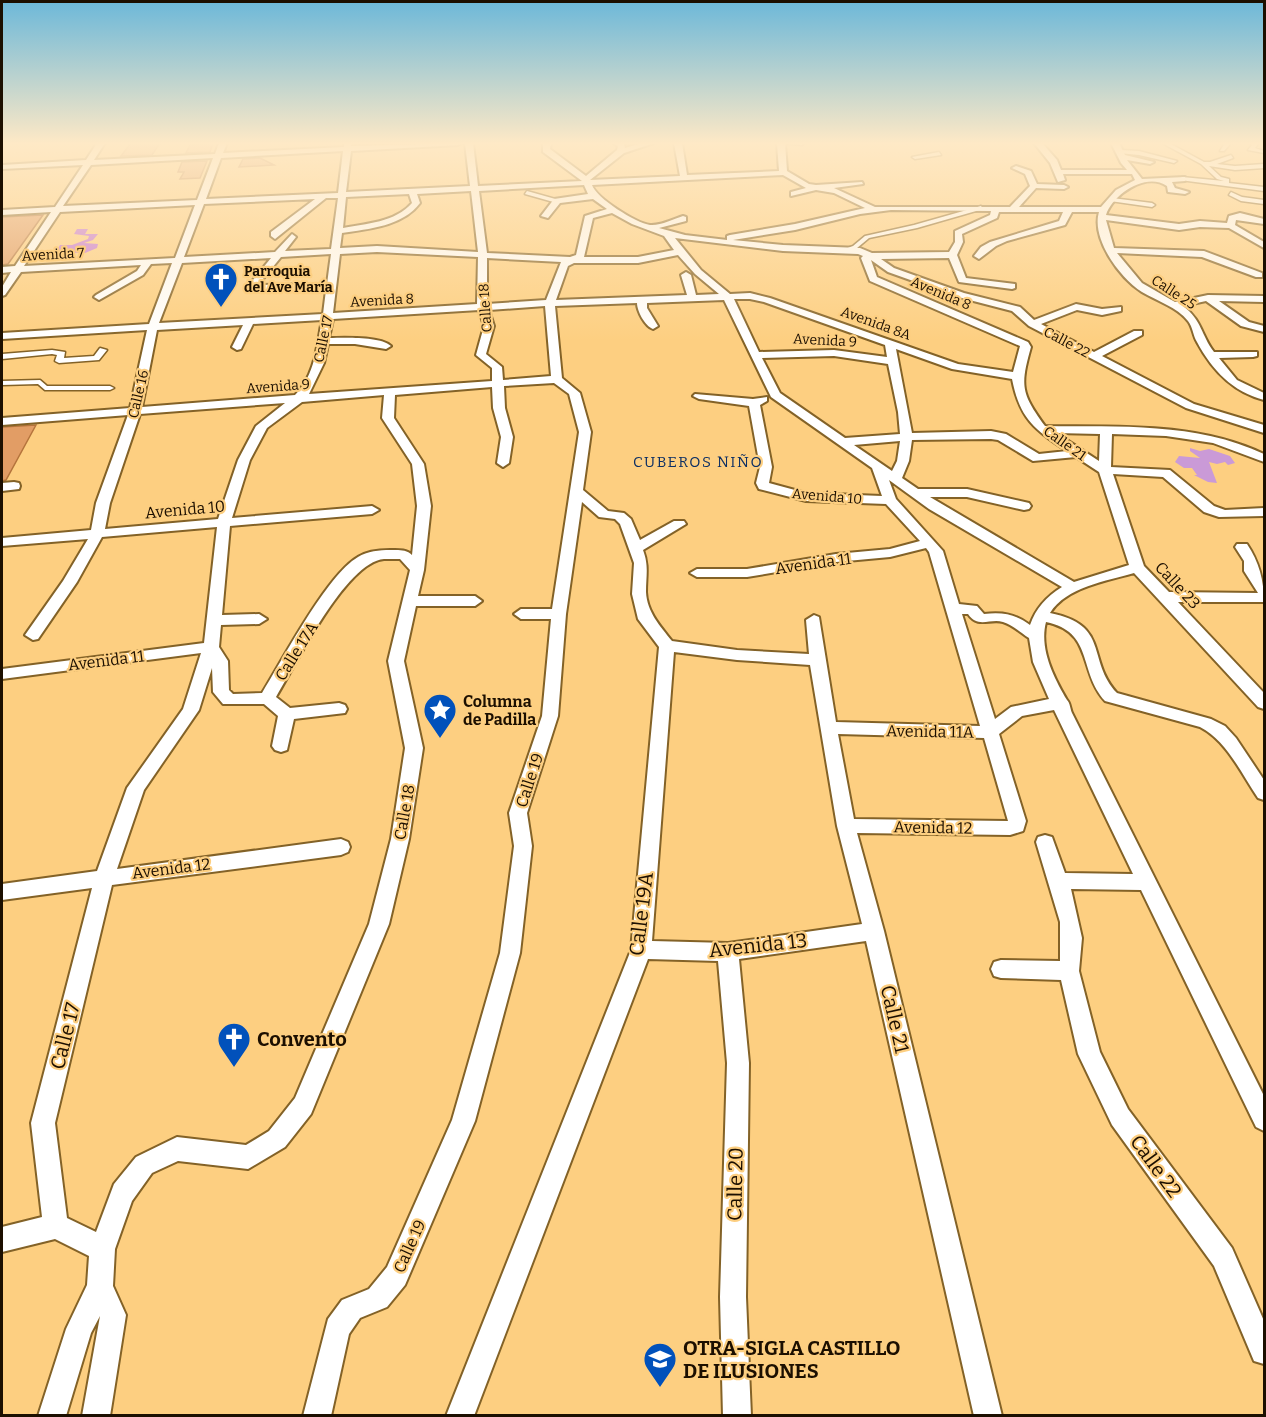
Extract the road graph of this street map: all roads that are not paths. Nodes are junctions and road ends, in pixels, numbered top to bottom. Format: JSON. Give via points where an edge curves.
{"nodes":[{"id":1,"x":56,"y":209,"type":"edge"},
{"id":2,"x":58,"y":209,"type":"edge"},
{"id":3,"x":199,"y":209,"type":"edge"},
{"id":4,"x":307,"y":209,"type":"edge"},
{"id":5,"x":340,"y":209,"type":"edge"},
{"id":6,"x":412,"y":209,"type":"edge"},
{"id":7,"x":478,"y":209,"type":"edge"},
{"id":8,"x":550,"y":209,"type":"edge"},
{"id":9,"x":873,"y":209,"type":"edge"},
{"id":10,"x":974,"y":209,"type":"edge"},
{"id":11,"x":1066,"y":209,"type":"edge"},
{"id":12,"x":1074,"y":209,"type":"edge"},
{"id":13,"x":1106,"y":209,"type":"edge"},
{"id":14,"x":1256,"y":209,"type":"edge"},
{"id":15,"x":613,"y":210,"type":"joint"},
{"id":16,"x":2,"y":212,"type":"edge"},
{"id":17,"x":995,"y":212,"type":"dead end"},
{"id":18,"x":1103,"y":213,"type":"junction"},
{"id":19,"x":545,"y":216,"type":"dead end"},
{"id":20,"x":1252,"y":217,"type":"junction"},
{"id":21,"x":683,"y":219,"type":"dead end"},
{"id":22,"x":1264,"y":221,"type":"edge"},
{"id":23,"x":1231,"y":226,"type":"junction"},
{"id":24,"x":653,"y":227,"type":"junction"},
{"id":25,"x":337,"y":231,"type":"junction"},
{"id":26,"x":667,"y":234,"type":"junction"},
{"id":27,"x":730,"y":238,"type":"dead end"},
{"id":28,"x":1264,"y":245,"type":"edge"},
{"id":29,"x":336,"y":250,"type":"junction"},
{"id":30,"x":845,"y":250,"type":"junction"},
{"id":31,"x":1109,"y":250,"type":"junction"},
{"id":32,"x":1227,"y":250,"type":"dead end"},
{"id":33,"x":680,"y":252,"type":"junction"},
{"id":34,"x":279,"y":253,"type":"junction"},
{"id":35,"x":483,"y":254,"type":"junction"},
{"id":36,"x":1204,"y":254,"type":"junction"},
{"id":37,"x":952,"y":255,"type":"junction"},
{"id":38,"x":871,"y":256,"type":"junction"},
{"id":39,"x":979,"y":256,"type":"dead end"},
{"id":40,"x":179,"y":259,"type":"junction"},
{"id":41,"x":572,"y":260,"type":"junction"},
{"id":42,"x":149,"y":261,"type":"junction"},
{"id":43,"x":17,"y":269,"type":"junction"},
{"id":44,"x":2,"y":270,"type":"edge"},
{"id":45,"x":686,"y":275,"type":"dead end"},
{"id":46,"x":1263,"y":276,"type":"edge"},
{"id":47,"x":1012,"y":285,"type":"dead end"},
{"id":48,"x":332,"y":287,"type":"junction"},
{"id":49,"x":2,"y":293,"type":"edge"},
{"id":50,"x":692,"y":296,"type":"junction"},
{"id":51,"x":727,"y":296,"type":"junction"},
{"id":52,"x":99,"y":297,"type":"dead end"},
{"id":53,"x":1208,"y":298,"type":"junction"},
{"id":54,"x":642,"y":299,"type":"junction"},
{"id":55,"x":1264,"y":299,"type":"edge"},
{"id":56,"x":550,"y":303,"type":"junction"},
{"id":57,"x":1174,"y":305,"type":"junction"},
{"id":58,"x":482,"y":307,"type":"junction"},
{"id":59,"x":1117,"y":309,"type":"dead end"},
{"id":60,"x":328,"y":317,"type":"junction"},
{"id":61,"x":249,"y":321,"type":"junction"},
{"id":62,"x":1032,"y":324,"type":"junction"},
{"id":63,"x":153,"y":326,"type":"junction"},
{"id":64,"x":653,"y":326,"type":"dead end"},
{"id":65,"x":1264,"y":329,"type":"edge"},
{"id":66,"x":1138,"y":333,"type":"dead end"},
{"id":67,"x":2,"y":336,"type":"edge"},
{"id":68,"x":323,"y":341,"type":"junction"},
{"id":69,"x":890,"y":345,"type":"junction"},
{"id":70,"x":237,"y":346,"type":"dead end"},
{"id":71,"x":386,"y":346,"type":"dead end"},
{"id":72,"x":103,"y":350,"type":"dead end"},
{"id":73,"x":1253,"y":354,"type":"dead end"},
{"id":74,"x":757,"y":355,"type":"junction"},
{"id":75,"x":1212,"y":355,"type":"junction"},
{"id":76,"x":2,"y":356,"type":"edge"},
{"id":77,"x":1094,"y":356,"type":"junction"},
{"id":78,"x":892,"y":361,"type":"junction"},
{"id":79,"x":1017,"y":376,"type":"junction"},
{"id":80,"x":2,"y":377,"type":"edge"},
{"id":81,"x":557,"y":379,"type":"junction"},
{"id":82,"x":499,"y":384,"type":"junction"},
{"id":83,"x":110,"y":388,"type":"dead end"},
{"id":84,"x":390,"y":392,"type":"junction"},
{"id":85,"x":775,"y":395,"type":"junction"},
{"id":86,"x":699,"y":396,"type":"dead end"},
{"id":87,"x":1264,"y":398,"type":"edge"},
{"id":88,"x":298,"y":399,"type":"junction"},
{"id":89,"x":754,"y":403,"type":"junction"},
{"id":90,"x":135,"y":412,"type":"junction"},
{"id":91,"x":2,"y":421,"type":"edge"},
{"id":92,"x":1042,"y":429,"type":"junction"},
{"id":93,"x":1264,"y":429,"type":"edge"},
{"id":94,"x":1106,"y":431,"type":"junction"},
{"id":95,"x":905,"y":437,"type":"junction"},
{"id":96,"x":841,"y":442,"type":"junction"},
{"id":97,"x":1077,"y":453,"type":"junction"},
{"id":98,"x":1264,"y":458,"type":"edge"},
{"id":99,"x":503,"y":463,"type":"dead end"},
{"id":100,"x":877,"y":466,"type":"junction"},
{"id":101,"x":1105,"y":470,"type":"junction"},
{"id":102,"x":896,"y":477,"type":"junction"},
{"id":103,"x":577,"y":492,"type":"junction"},
{"id":104,"x":917,"y":493,"type":"junction"},
{"id":105,"x":890,"y":500,"type":"junction"},
{"id":106,"x":1024,"y":506,"type":"dead end"},
{"id":107,"x":372,"y":510,"type":"dead end"},
{"id":108,"x":1264,"y":512,"type":"edge"},
{"id":109,"x":224,"y":523,"type":"junction"},
{"id":110,"x":679,"y":524,"type":"dead end"},
{"id":111,"x":97,"y":535,"type":"junction"},
{"id":112,"x":2,"y":542,"type":"edge"},
{"id":113,"x":928,"y":543,"type":"junction"},
{"id":114,"x":1242,"y":547,"type":"dead end"},
{"id":115,"x":636,"y":548,"type":"junction"},
{"id":116,"x":1137,"y":567,"type":"junction"},
{"id":117,"x":417,"y":570,"type":"junction"},
{"id":118,"x":698,"y":573,"type":"dead end"},
{"id":119,"x":1072,"y":587,"type":"junction"},
{"id":120,"x":1264,"y":591,"type":"edge"},
{"id":121,"x":1164,"y":597,"type":"junction"},
{"id":122,"x":1264,"y":598,"type":"edge"},
{"id":123,"x":410,"y":601,"type":"junction"},
{"id":124,"x":475,"y":601,"type":"dead end"},
{"id":125,"x":953,"y":609,"type":"junction"},
{"id":126,"x":521,"y":614,"type":"dead end"},
{"id":127,"x":559,"y":614,"type":"junction"},
{"id":128,"x":1040,"y":616,"type":"junction"},
{"id":129,"x":259,"y":619,"type":"dead end"},
{"id":130,"x":214,"y":620,"type":"junction"},
{"id":131,"x":814,"y":620,"type":"dead end"},
{"id":132,"x":33,"y":635,"type":"dead end"},
{"id":133,"x":1035,"y":635,"type":"junction"},
{"id":134,"x":667,"y":646,"type":"junction"},
{"id":135,"x":211,"y":647,"type":"junction"},
{"id":136,"x":817,"y":660,"type":"junction"},
{"id":137,"x":2,"y":674,"type":"edge"},
{"id":138,"x":267,"y":699,"type":"junction"},
{"id":139,"x":1061,"y":702,"type":"junction"},
{"id":140,"x":1264,"y":703,"type":"edge"},
{"id":141,"x":339,"y":709,"type":"dead end"},
{"id":142,"x":287,"y":714,"type":"junction"},
{"id":143,"x":828,"y":728,"type":"junction"},
{"id":144,"x":990,"y":732,"type":"junction"},
{"id":145,"x":281,"y":746,"type":"dead end"},
{"id":146,"x":1264,"y":793,"type":"edge"},
{"id":147,"x":846,"y":826,"type":"junction"},
{"id":148,"x":1045,"y":842,"type":"dead end"},
{"id":149,"x":341,"y":847,"type":"dead end"},
{"id":150,"x":105,"y":876,"type":"junction"},
{"id":151,"x":1057,"y":880,"type":"junction"},
{"id":152,"x":1146,"y":882,"type":"junction"},
{"id":153,"x":2,"y":891,"type":"edge"},
{"id":154,"x":874,"y":931,"type":"junction"},
{"id":155,"x":641,"y":950,"type":"junction"},
{"id":156,"x":728,"y":952,"type":"junction"},
{"id":157,"x":1001,"y":969,"type":"dead end"},
{"id":158,"x":1069,"y":971,"type":"junction"},
{"id":159,"x":1264,"y":1119,"type":"edge"},
{"id":160,"x":56,"y":1226,"type":"junction"},
{"id":161,"x":2,"y":1239,"type":"edge"},
{"id":162,"x":102,"y":1249,"type":"junction"},
{"id":163,"x":100,"y":1287,"type":"junction"},
{"id":164,"x":1264,"y":1351,"type":"edge"},
{"id":165,"x":52,"y":1416,"type":"edge"},
{"id":166,"x":96,"y":1416,"type":"edge"},
{"id":167,"x":317,"y":1416,"type":"edge"},
{"id":168,"x":460,"y":1416,"type":"edge"},
{"id":169,"x":737,"y":1416,"type":"edge"},
{"id":170,"x":988,"y":1416,"type":"edge"}],
"edges":[{"from":1,"to":16,"type":"street"},
{"from":2,"to":43,"type":"street"},
{"from":3,"to":40,"type":"street","name":"Calle 16"},
{"from":4,"to":34,"type":"street","via":[[274,234],[292,237]]},
{"from":5,"to":25,"type":"street","name":"Calle 17"},
{"from":6,"to":25,"type":"street","via":[[369,226]]},
{"from":7,"to":35,"type":"street","name":"Calle 18"},
{"from":8,"to":19,"type":"street"},
{"from":9,"to":27,"type":"street"},
{"from":10,"to":30,"type":"street","via":[[867,237]]},
{"from":11,"to":39,"type":"street","via":[[1068,214],[1062,223],[1006,239],[987,247]]},
{"from":12,"to":18,"type":"street"},
{"from":13,"to":18,"type":"street"},
{"from":14,"to":20,"type":"street"},
{"from":15,"to":24,"type":"street"},
{"from":15,"to":41,"type":"street","via":[[589,216],[580,256]]},
{"from":17,"to":37,"type":"street","via":[[958,233],[959,242]]},
{"from":18,"to":23,"type":"street","via":[[1179,227]]},
{"from":18,"to":31,"type":"street","name":"Calle 25"},
{"from":20,"to":22,"type":"street"},
{"from":20,"to":23,"type":"street","via":[[1235,217]]},
{"from":21,"to":24,"type":"street"},
{"from":23,"to":28,"type":"street"},
{"from":24,"to":26,"type":"street"},
{"from":25,"to":29,"type":"street","name":"Calle 17"},
{"from":26,"to":30,"type":"street","via":[[783,248]]},
{"from":26,"to":33,"type":"street"},
{"from":29,"to":34,"type":"street","name":"Avenida 7"},
{"from":29,"to":35,"type":"street","name":"Avenida 7"},
{"from":29,"to":48,"type":"street","name":"Calle 17"},
{"from":30,"to":38,"type":"street"},
{"from":31,"to":36,"type":"street"},
{"from":31,"to":57,"type":"street","name":"Calle 25","via":[[1137,284]]},
{"from":32,"to":36,"type":"street"},
{"from":33,"to":41,"type":"street","name":"Avenida 7","via":[[638,260]]},
{"from":33,"to":51,"type":"street"},
{"from":34,"to":40,"type":"street","name":"Avenida 7"},
{"from":34,"to":48,"type":"street","via":[[250,287]]},
{"from":35,"to":41,"type":"street","name":"Avenida 7"},
{"from":35,"to":58,"type":"street","name":"Calle 18"},
{"from":36,"to":46,"type":"street"},
{"from":37,"to":38,"type":"street"},
{"from":37,"to":47,"type":"street","via":[[962,280]]},
{"from":38,"to":62,"type":"street","name":"Calle 22","via":[[891,270],[961,295],[1016,309]]},
{"from":38,"to":79,"type":"street","name":"Avenida 8","via":[[866,258],[873,279],[1024,344]]},
{"from":40,"to":42,"type":"street","name":"Avenida 7"},
{"from":40,"to":63,"type":"street","name":"Calle 16"},
{"from":41,"to":56,"type":"street","via":[[564,264]]},
{"from":42,"to":43,"type":"street","name":"Avenida 7"},
{"from":42,"to":52,"type":"street","via":[[140,273]]},
{"from":43,"to":44,"type":"street","name":"Avenida 7"},
{"from":43,"to":49,"type":"street"},
{"from":45,"to":50,"type":"street"},
{"from":48,"to":60,"type":"street","name":"Calle 17"},
{"from":50,"to":51,"type":"street","name":"Avenida 8"},
{"from":50,"to":54,"type":"street","name":"Avenida 8"},
{"from":51,"to":69,"type":"street","name":"Avenida 8A","via":[[767,300]]},
{"from":51,"to":74,"type":"street"},
{"from":53,"to":55,"type":"street"},
{"from":53,"to":57,"type":"street"},
{"from":53,"to":65,"type":"street","via":[[1245,324]]},
{"from":54,"to":56,"type":"street","name":"Avenida 8"},
{"from":54,"to":64,"type":"street","via":[[642,308]]},
{"from":56,"to":58,"type":"street","name":"Avenida 8"},
{"from":56,"to":81,"type":"street"},
{"from":57,"to":75,"type":"street","name":"Calle 25","via":[[1195,322]]},
{"from":58,"to":60,"type":"street","name":"Avenida 8"},
{"from":58,"to":82,"type":"street","name":"Calle 18","via":[[488,313],[489,335],[481,346],[481,355],[497,367]]},
{"from":59,"to":62,"type":"street","via":[[1102,312],[1076,307]]},
{"from":60,"to":61,"type":"street","name":"Avenida 8"},
{"from":60,"to":68,"type":"street","name":"Calle 17"},
{"from":61,"to":63,"type":"street","name":"Avenida 8"},
{"from":61,"to":70,"type":"street"},
{"from":62,"to":77,"type":"street","name":"Calle 22"},
{"from":63,"to":67,"type":"street","name":"Avenida 8"},
{"from":63,"to":90,"type":"street","name":"Calle 16"},
{"from":66,"to":77,"type":"street"},
{"from":68,"to":71,"type":"street"},
{"from":68,"to":88,"type":"street","name":"Calle 17","via":[[308,389]]},
{"from":69,"to":78,"type":"street"},
{"from":69,"to":79,"type":"street","name":"Avenida 8A","via":[[956,367]]},
{"from":72,"to":76,"type":"street","via":[[96,358],[59,361],[62,354],[52,352]]},
{"from":73,"to":75,"type":"street"},
{"from":74,"to":78,"type":"street","name":"Avenida 9","via":[[834,353]]},
{"from":74,"to":85,"type":"street"},
{"from":75,"to":87,"type":"street","name":"Calle 25","via":[[1223,375]]},
{"from":77,"to":93,"type":"street","name":"Calle 22","via":[[1190,406]]},
{"from":78,"to":95,"type":"street","via":[[907,421]]},
{"from":79,"to":92,"type":"street","name":"Calle 21","via":[[1023,404]]},
{"from":80,"to":83,"type":"street","via":[[40,382],[45,388]]},
{"from":81,"to":82,"type":"street","name":"Avenida 9"},
{"from":81,"to":103,"type":"street","name":"Calle 19","via":[[574,393],[585,432]]},
{"from":82,"to":84,"type":"street","name":"Avenida 9"},
{"from":82,"to":99,"type":"street","name":"Calle 18","via":[[499,408],[507,437]]},
{"from":84,"to":88,"type":"street","name":"Avenida 9"},
{"from":84,"to":117,"type":"street","name":"Calle 18","via":[[388,418],[418,464],[424,506]]},
{"from":85,"to":89,"type":"street"},
{"from":85,"to":96,"type":"street"},
{"from":86,"to":89,"type":"street"},
{"from":88,"to":90,"type":"street","name":"Avenida 9"},
{"from":88,"to":109,"type":"street","name":"Calle 17","via":[[255,434]]},
{"from":89,"to":105,"type":"street","name":"Avenida 10","via":[[766,466],[764,486],[806,497]]},
{"from":90,"to":91,"type":"street","name":"Avenida 9"},
{"from":90,"to":111,"type":"street","name":"Calle 16","via":[[103,503]]},
{"from":92,"to":94,"type":"street"},
{"from":92,"to":97,"type":"street","name":"Calle 21"},
{"from":94,"to":98,"type":"street","via":[[1203,438],[1234,445]]},
{"from":94,"to":101,"type":"street","name":"Calle 23"},
{"from":95,"to":96,"type":"street"},
{"from":95,"to":97,"type":"street","via":[[998,436],[1036,458]]},
{"from":95,"to":102,"type":"street","via":[[904,463]]},
{"from":96,"to":100,"type":"street"},
{"from":97,"to":101,"type":"street","name":"Calle 21"},
{"from":100,"to":102,"type":"street"},
{"from":100,"to":105,"type":"street"},
{"from":101,"to":108,"type":"street","via":[[1166,473],[1209,509],[1224,514]]},
{"from":101,"to":116,"type":"street","name":"Calle 23"},
{"from":102,"to":104,"type":"street"},
{"from":103,"to":115,"type":"street","via":[[604,514],[619,516],[626,522]]},
{"from":103,"to":127,"type":"street","name":"Calle 19"},
{"from":104,"to":106,"type":"street","via":[[967,493]]},
{"from":104,"to":119,"type":"street"},
{"from":105,"to":113,"type":"street"},
{"from":107,"to":109,"type":"street","name":"Avenida 10"},
{"from":109,"to":111,"type":"street","name":"Avenida 10"},
{"from":109,"to":130,"type":"street","name":"Calle 17"},
{"from":110,"to":115,"type":"street"},
{"from":111,"to":112,"type":"street","name":"Avenida 10"},
{"from":111,"to":132,"type":"street","name":"Calle 16"},
{"from":113,"to":118,"type":"street","name":"Avenida 11","via":[[890,553],[747,573]]},
{"from":113,"to":125,"type":"street","via":[[936,551]]},
{"from":114,"to":120,"type":"street"},
{"from":115,"to":134,"type":"street","via":[[641,563],[639,594],[646,619]]},
{"from":116,"to":119,"type":"street"},
{"from":116,"to":121,"type":"street","name":"Calle 23"},
{"from":117,"to":123,"type":"street","name":"Calle 18"},
{"from":117,"to":138,"type":"street","name":"Calle 17A","via":[[404,555],[383,553],[362,560],[344,578],[311,626]]},
{"from":119,"to":128,"type":"street","via":[[1047,605]]},
{"from":121,"to":122,"type":"street"},
{"from":121,"to":140,"type":"street","name":"Calle 23"},
{"from":123,"to":124,"type":"street"},
{"from":123,"to":162,"type":"street","name":"Calle 18","via":[[396,661],[414,748],[400,839],[379,924],[303,1106],[277,1139],[248,1157],[177,1149],[144,1165],[123,1193]]},
{"from":125,"to":133,"type":"street","via":[[972,609],[981,619],[1005,618]]},
{"from":125,"to":144,"type":"street"},
{"from":126,"to":127,"type":"street"},
{"from":127,"to":167,"type":"street","name":"Calle 19","via":[[550,716],[518,813],[523,846],[510,953],[463,1121],[396,1276],[378,1298],[351,1309],[337,1328]]},
{"from":128,"to":133,"type":"street"},
{"from":128,"to":146,"type":"street","via":[[1074,624],[1084,633],[1103,690],[1111,697],[1219,730]]},
{"from":129,"to":130,"type":"street"},
{"from":130,"to":135,"type":"street","name":"Calle 17"},
{"from":131,"to":136,"type":"street","name":"Calle 21"},
{"from":133,"to":139,"type":"street","via":[[1041,661]]},
{"from":134,"to":136,"type":"street"},
{"from":134,"to":155,"type":"street","name":"Calle 19A"},
{"from":135,"to":137,"type":"street","name":"Avenida 11"},
{"from":135,"to":138,"type":"street","name":"Calle 17","via":[[220,661],[221,692],[229,700]]},
{"from":135,"to":150,"type":"street","name":"Calle 17","via":[[191,710],[136,788]]},
{"from":136,"to":143,"type":"street","name":"Calle 21"},
{"from":138,"to":142,"type":"street","name":"Calle 17A"},
{"from":139,"to":144,"type":"street","name":"Avenida 11A","via":[[1017,711]]},
{"from":139,"to":152,"type":"street"},
{"from":141,"to":142,"type":"street"},
{"from":142,"to":145,"type":"street"},
{"from":143,"to":144,"type":"street","name":"Avenida 11A"},
{"from":143,"to":147,"type":"street","name":"Calle 21"},
{"from":144,"to":147,"type":"street","name":"Avenida 12","via":[[1016,826]]},
{"from":147,"to":154,"type":"street","name":"Calle 21"},
{"from":148,"to":151,"type":"street"},
{"from":149,"to":150,"type":"street","name":"Avenida 12"},
{"from":150,"to":153,"type":"street","name":"Avenida 12"},
{"from":150,"to":160,"type":"street","name":"Calle 17","via":[[43,1123]]},
{"from":151,"to":152,"type":"street"},
{"from":151,"to":158,"type":"street","via":[[1072,930]]},
{"from":152,"to":159,"type":"street"},
{"from":154,"to":156,"type":"street","name":"Avenida 13"},
{"from":154,"to":170,"type":"street","name":"Calle 21"},
{"from":155,"to":156,"type":"street","name":"Avenida 13"},
{"from":155,"to":168,"type":"street","name":"Calle 19A"},
{"from":156,"to":169,"type":"street","name":"Calle 20","via":[[738,1063],[733,1297]]},
{"from":157,"to":158,"type":"street"},
{"from":158,"to":164,"type":"street","name":"Calle 22","via":[[1089,1054],[1120,1117],[1223,1257]]},
{"from":160,"to":161,"type":"street"},
{"from":160,"to":162,"type":"street"},
{"from":162,"to":163,"type":"street"},
{"from":163,"to":165,"type":"street","via":[[79,1329]]},
{"from":163,"to":166,"type":"street","via":[[113,1315]]}]}
